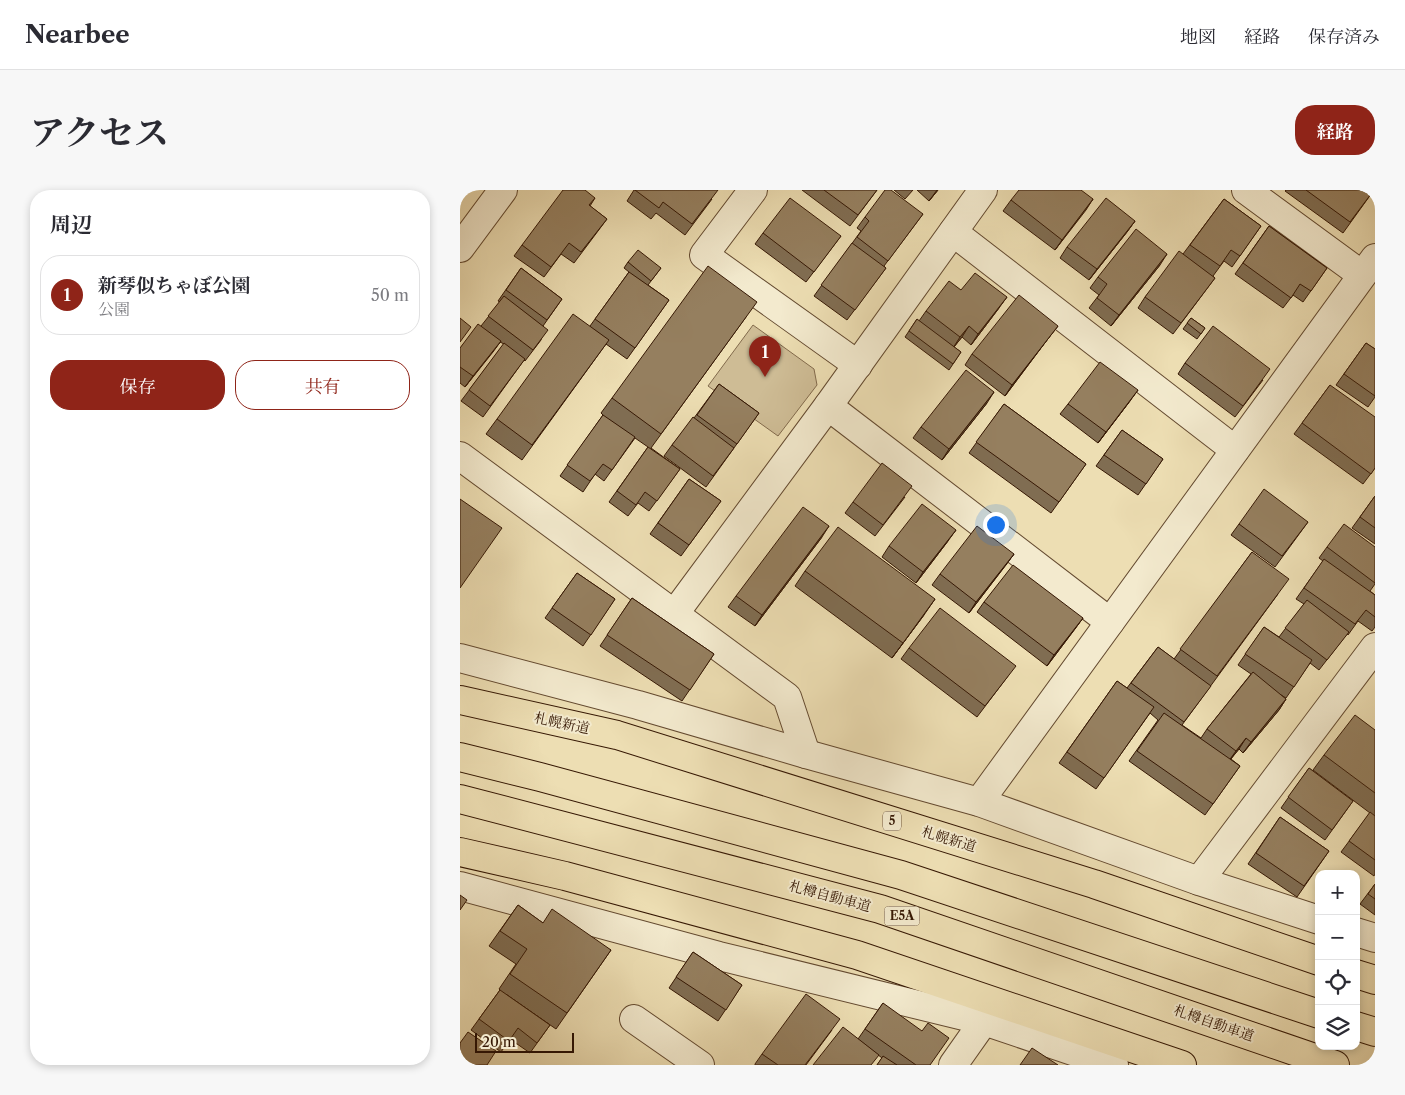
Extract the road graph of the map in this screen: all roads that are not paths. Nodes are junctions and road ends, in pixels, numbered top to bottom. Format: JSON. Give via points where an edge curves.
{"nodes":[{"id":1,"x":503,"y":190,"type":"edge"},
{"id":2,"x":753,"y":190,"type":"edge"},
{"id":3,"x":983,"y":190,"type":"edge"},
{"id":4,"x":1246,"y":190,"type":"edge"},
{"id":5,"x":953,"y":232,"type":"junction"},
{"id":6,"x":460,"y":248,"type":"edge"},
{"id":7,"x":1368,"y":267,"type":"edge"},
{"id":8,"x":858,"y":365,"type":"junction"},
{"id":9,"x":828,"y":406,"type":"junction"},
{"id":10,"x":1235,"y":450,"type":"junction"},
{"id":11,"x":460,"y":456,"type":"edge"},
{"id":12,"x":675,"y":613,"type":"junction"},
{"id":13,"x":1110,"y":622,"type":"junction"},
{"id":14,"x":1375,"y":647,"type":"edge"},
{"id":15,"x":460,"y":658,"type":"edge"},
{"id":16,"x":460,"y":700,"type":"edge"},
{"id":17,"x":806,"y":754,"type":"junction"},
{"id":18,"x":460,"y":757,"type":"edge"},
{"id":19,"x":460,"y":799,"type":"edge"},
{"id":20,"x":979,"y":802,"type":"junction"},
{"id":21,"x":460,"y":852,"type":"edge"},
{"id":22,"x":1199,"y":881,"type":"junction"},
{"id":23,"x":460,"y":886,"type":"edge"},
{"id":24,"x":1315,"y":919,"type":"edge"},
{"id":25,"x":1360,"y":933,"type":"edge"},
{"id":26,"x":1375,"y":938,"type":"edge"},
{"id":27,"x":1316,"y":960,"type":"edge"},
{"id":28,"x":1360,"y":975,"type":"edge"},
{"id":29,"x":1375,"y":980,"type":"edge"},
{"id":30,"x":1315,"y":1013,"type":"edge"},
{"id":31,"x":634,"y":1019,"type":"dead end"},
{"id":32,"x":984,"y":1021,"type":"junction"},
{"id":33,"x":1360,"y":1027,"type":"edge"},
{"id":34,"x":1375,"y":1032,"type":"edge"},
{"id":35,"x":700,"y":1065,"type":"edge"},
{"id":36,"x":952,"y":1065,"type":"edge"},
{"id":37,"x":1114,"y":1065,"type":"edge"},
{"id":38,"x":1182,"y":1065,"type":"edge"},
{"id":39,"x":1335,"y":1065,"type":"edge"}],
"edges":[{"from":1,"to":6,"type":"street"},
{"from":2,"to":8,"type":"street","via":[[704,255]]},
{"from":3,"to":5,"type":"street"},
{"from":4,"to":7,"type":"street"},
{"from":5,"to":8,"type":"street"},
{"from":5,"to":10,"type":"street"},
{"from":7,"to":10,"type":"street"},
{"from":8,"to":9,"type":"street"},
{"from":9,"to":12,"type":"street"},
{"from":9,"to":13,"type":"street"},
{"from":10,"to":13,"type":"street"},
{"from":11,"to":12,"type":"street"},
{"from":12,"to":17,"type":"street","via":[[787,697]]},
{"from":13,"to":20,"type":"street"},
{"from":14,"to":22,"type":"street"},
{"from":15,"to":17,"type":"street"},
{"from":16,"to":27,"type":"highway","name":"札幌新道","number":"5","via":[[617,735],[1094,884]]},
{"from":17,"to":20,"type":"street"},
{"from":18,"to":30,"type":"highway","via":[[901,874]]},
{"from":19,"to":39,"type":"highway","name":"札樽自動車道","number":"E5A","via":[[880,909]]},
{"from":20,"to":22,"type":"street"},
{"from":21,"to":38,"type":"highway","via":[[565,876],[857,955]]},
{"from":22,"to":24,"type":"street"},
{"from":23,"to":32,"type":"street","via":[[719,956]]},
{"from":25,"to":26,"type":"street"},
{"from":28,"to":29,"type":"highway"},
{"from":31,"to":35,"type":"street"},
{"from":32,"to":36,"type":"street"},
{"from":32,"to":37,"type":"street"},
{"from":33,"to":34,"type":"highway"}]}
